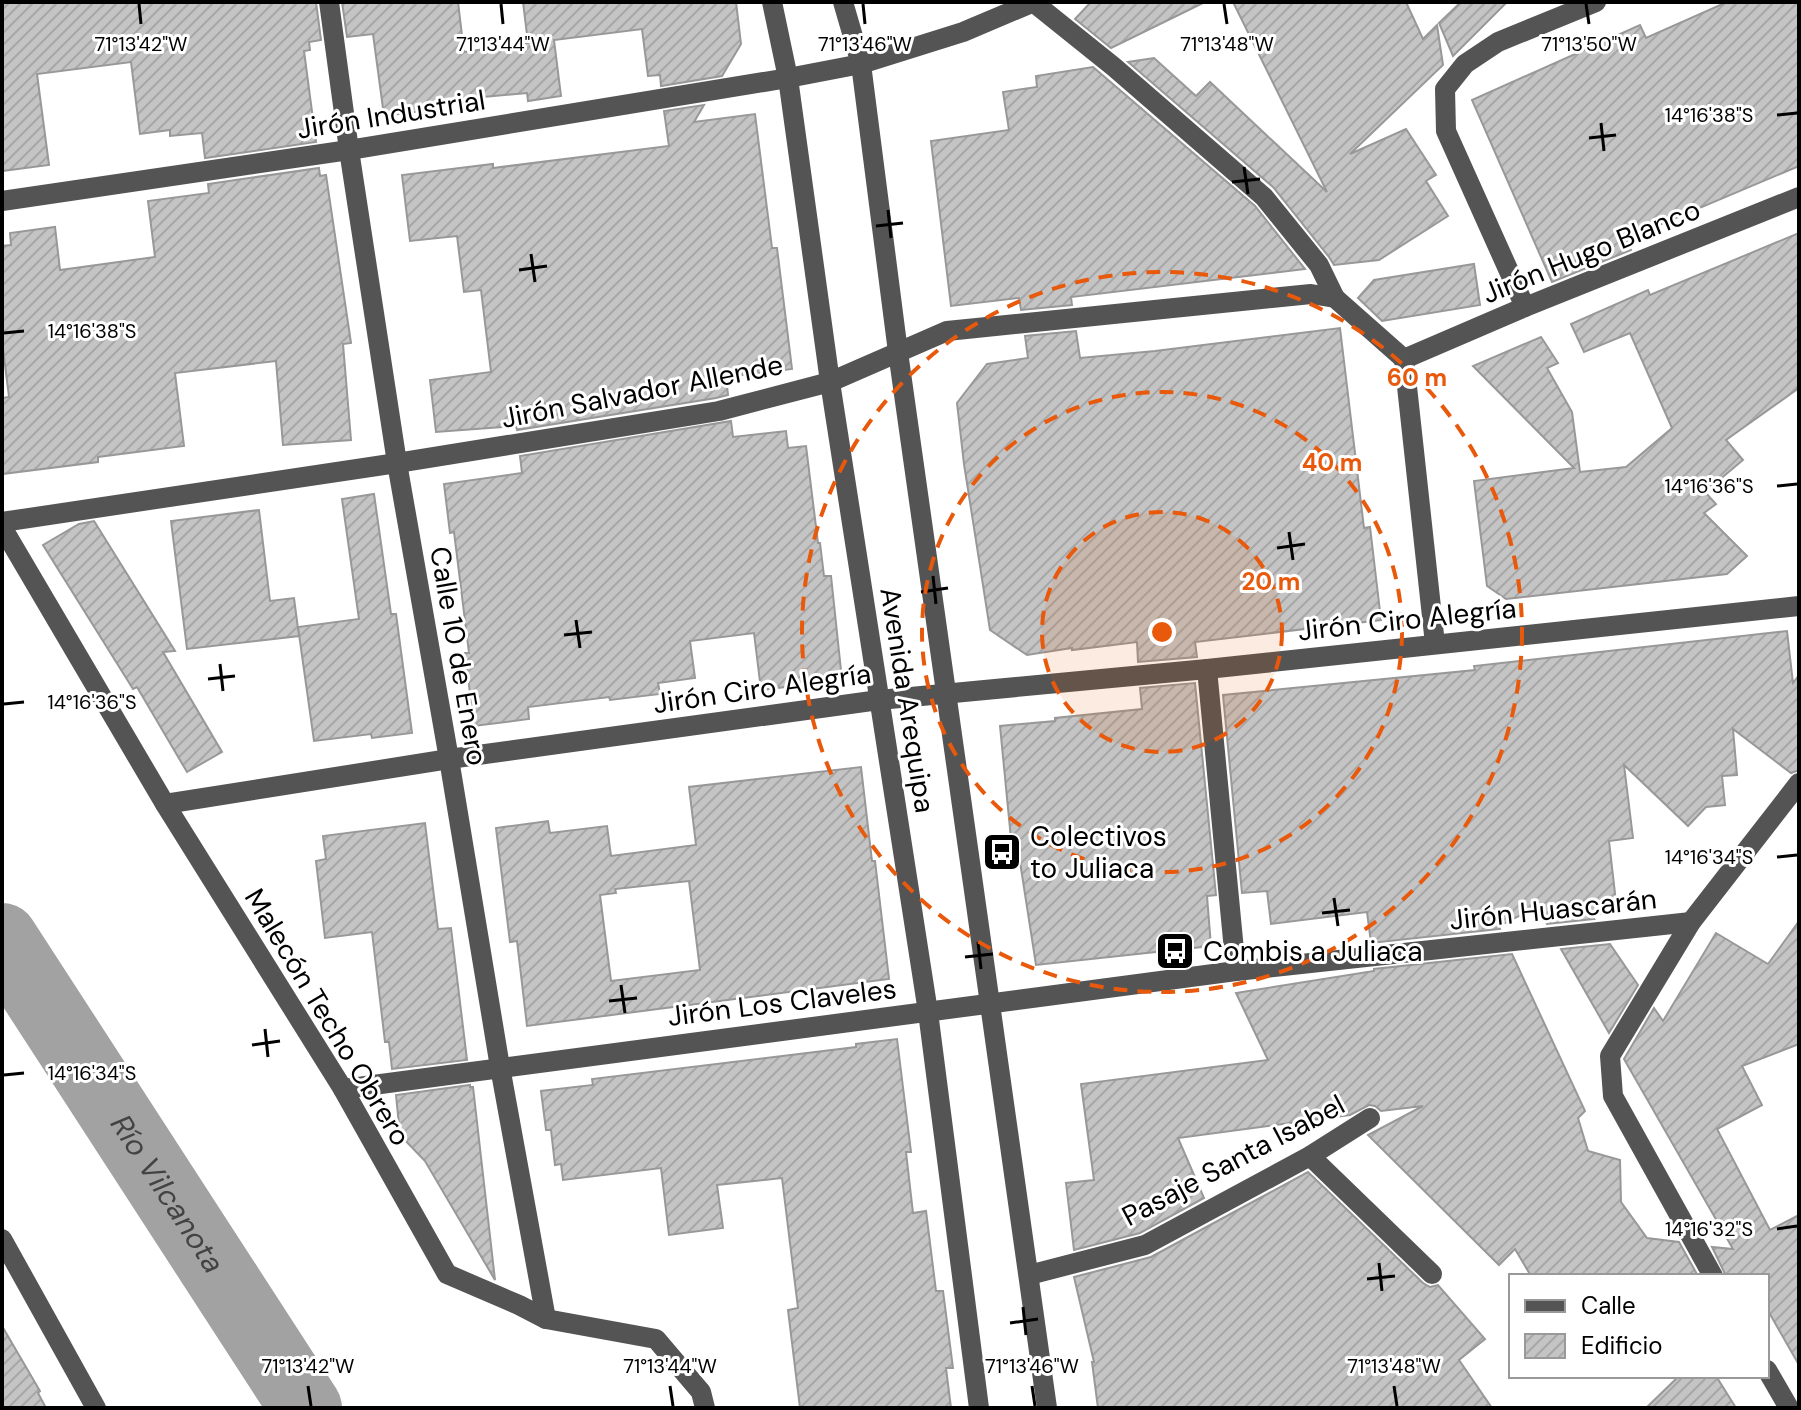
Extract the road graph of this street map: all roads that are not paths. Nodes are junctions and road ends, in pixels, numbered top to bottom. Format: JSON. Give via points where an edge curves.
{"nodes":[{"id":1,"x":329,"y":2,"type":"edge"},
{"id":2,"x":772,"y":2,"type":"edge"},
{"id":3,"x":843,"y":2,"type":"edge"},
{"id":4,"x":1033,"y":2,"type":"edge"},
{"id":5,"x":1596,"y":2,"type":"edge"},
{"id":6,"x":861,"y":64,"type":"junction"},
{"id":7,"x":788,"y":78,"type":"junction"},
{"id":8,"x":349,"y":150,"type":"junction"},
{"id":9,"x":1799,"y":197,"type":"edge"},
{"id":10,"x":2,"y":201,"type":"edge"},
{"id":11,"x":1335,"y":298,"type":"junction"},
{"id":12,"x":1525,"y":307,"type":"junction"},
{"id":13,"x":898,"y":352,"type":"junction"},
{"id":14,"x":1404,"y":359,"type":"junction"},
{"id":15,"x":830,"y":382,"type":"junction"},
{"id":16,"x":397,"y":463,"type":"junction"},
{"id":17,"x":2,"y":525,"type":"edge"},
{"id":18,"x":1799,"y":606,"type":"edge"},
{"id":19,"x":1435,"y":644,"type":"junction"},
{"id":20,"x":1207,"y":669,"type":"junction"},
{"id":21,"x":947,"y":695,"type":"junction"},
{"id":22,"x":879,"y":700,"type":"junction"},
{"id":23,"x":449,"y":759,"type":"junction"},
{"id":24,"x":1799,"y":783,"type":"edge"},
{"id":25,"x":165,"y":804,"type":"junction"},
{"id":26,"x":1691,"y":922,"type":"junction"},
{"id":27,"x":1236,"y":971,"type":"junction"},
{"id":28,"x":992,"y":1004,"type":"junction"},
{"id":29,"x":928,"y":1012,"type":"junction"},
{"id":30,"x":500,"y":1067,"type":"junction"},
{"id":31,"x":343,"y":1089,"type":"junction"},
{"id":32,"x":1370,"y":1118,"type":"dead end"},
{"id":33,"x":1310,"y":1156,"type":"junction"},
{"id":34,"x":2,"y":1239,"type":"edge"},
{"id":35,"x":1432,"y":1274,"type":"dead end"},
{"id":36,"x":1712,"y":1274,"type":"edge"},
{"id":37,"x":1029,"y":1275,"type":"junction"},
{"id":38,"x":546,"y":1319,"type":"junction"},
{"id":39,"x":1769,"y":1373,"type":"edge"},
{"id":40,"x":96,"y":1408,"type":"edge"},
{"id":41,"x":705,"y":1408,"type":"edge"},
{"id":42,"x":979,"y":1408,"type":"edge"},
{"id":43,"x":1047,"y":1408,"type":"edge"},
{"id":44,"x":1789,"y":1408,"type":"edge"}],
"edges":[{"from":1,"to":8,"type":"street","name":"Calle 10 de Enero"},
{"from":2,"to":7,"type":"street","name":"Avenida Arequipa"},
{"from":3,"to":6,"type":"street","name":"Avenida Arequipa"},
{"from":4,"to":6,"type":"street","name":"Jirón Industrial","via":[[963,32]]},
{"from":4,"to":11,"type":"street","via":[[1264,197],[1319,265]]},
{"from":5,"to":12,"type":"street","via":[[1498,42],[1465,64],[1445,89],[1446,131]]},
{"from":6,"to":7,"type":"street","name":"Jirón Industrial"},
{"from":6,"to":13,"type":"street","name":"Avenida Arequipa"},
{"from":7,"to":8,"type":"street","name":"Jirón Industrial"},
{"from":7,"to":15,"type":"street","name":"Avenida Arequipa"},
{"from":8,"to":10,"type":"street","name":"Jirón Industrial"},
{"from":8,"to":16,"type":"street","name":"Calle 10 de Enero"},
{"from":9,"to":12,"type":"street","name":"Jirón Hugo Blanco"},
{"from":11,"to":13,"type":"street","name":"Jirón Salvador Allende","via":[[1311,294],[947,331]]},
{"from":11,"to":14,"type":"street"},
{"from":12,"to":14,"type":"street","name":"Jirón Hugo Blanco"},
{"from":13,"to":15,"type":"street","name":"Jirón Salvador Allende"},
{"from":13,"to":21,"type":"street","name":"Avenida Arequipa"},
{"from":14,"to":19,"type":"street"},
{"from":15,"to":16,"type":"street","name":"Jirón Salvador Allende","via":[[719,411]]},
{"from":15,"to":22,"type":"street","name":"Avenida Arequipa"},
{"from":16,"to":17,"type":"street","name":"Jirón Salvador Allende"},
{"from":16,"to":23,"type":"street","name":"Calle 10 de Enero"},
{"from":17,"to":25,"type":"street","name":"Malecón Techo Obrero"},
{"from":18,"to":19,"type":"street","name":"Jirón Ciro Alegría"},
{"from":19,"to":20,"type":"street","name":"Jirón Ciro Alegría"},
{"from":20,"to":21,"type":"street","name":"Jirón Ciro Alegría"},
{"from":20,"to":27,"type":"street"},
{"from":21,"to":22,"type":"street","name":"Jirón Ciro Alegría"},
{"from":21,"to":28,"type":"street","name":"Avenida Arequipa"},
{"from":22,"to":23,"type":"street","name":"Jirón Ciro Alegría"},
{"from":22,"to":29,"type":"street","name":"Avenida Arequipa"},
{"from":23,"to":25,"type":"street","name":"Jirón Ciro Alegría"},
{"from":23,"to":30,"type":"street","name":"Calle 10 de Enero"},
{"from":24,"to":26,"type":"street"},
{"from":25,"to":31,"type":"street","name":"Malecón Techo Obrero"},
{"from":26,"to":27,"type":"street","name":"Jirón Huascarán"},
{"from":26,"to":36,"type":"street","via":[[1610,1056],[1613,1096]]},
{"from":27,"to":28,"type":"street","name":"Jirón Huascarán"},
{"from":28,"to":29,"type":"street","name":"Jirón Los Claveles"},
{"from":28,"to":37,"type":"street","name":"Avenida Arequipa"},
{"from":29,"to":30,"type":"street","name":"Jirón Los Claveles"},
{"from":29,"to":42,"type":"street","name":"Avenida Arequipa"},
{"from":30,"to":31,"type":"street","name":"Jirón Los Claveles"},
{"from":30,"to":38,"type":"street","name":"Calle 10 de Enero"},
{"from":31,"to":38,"type":"street","name":"Malecón Techo Obrero","via":[[447,1274]]},
{"from":32,"to":33,"type":"street","name":"Pasaje Santa Isabel"},
{"from":33,"to":35,"type":"street"},
{"from":33,"to":37,"type":"street","name":"Pasaje Santa Isabel","via":[[1145,1245]]},
{"from":34,"to":40,"type":"street"},
{"from":37,"to":43,"type":"street","name":"Avenida Arequipa"},
{"from":38,"to":41,"type":"street","name":"Malecón Techo Obrero","via":[[656,1339],[701,1392]]},
{"from":39,"to":44,"type":"street"}]}
